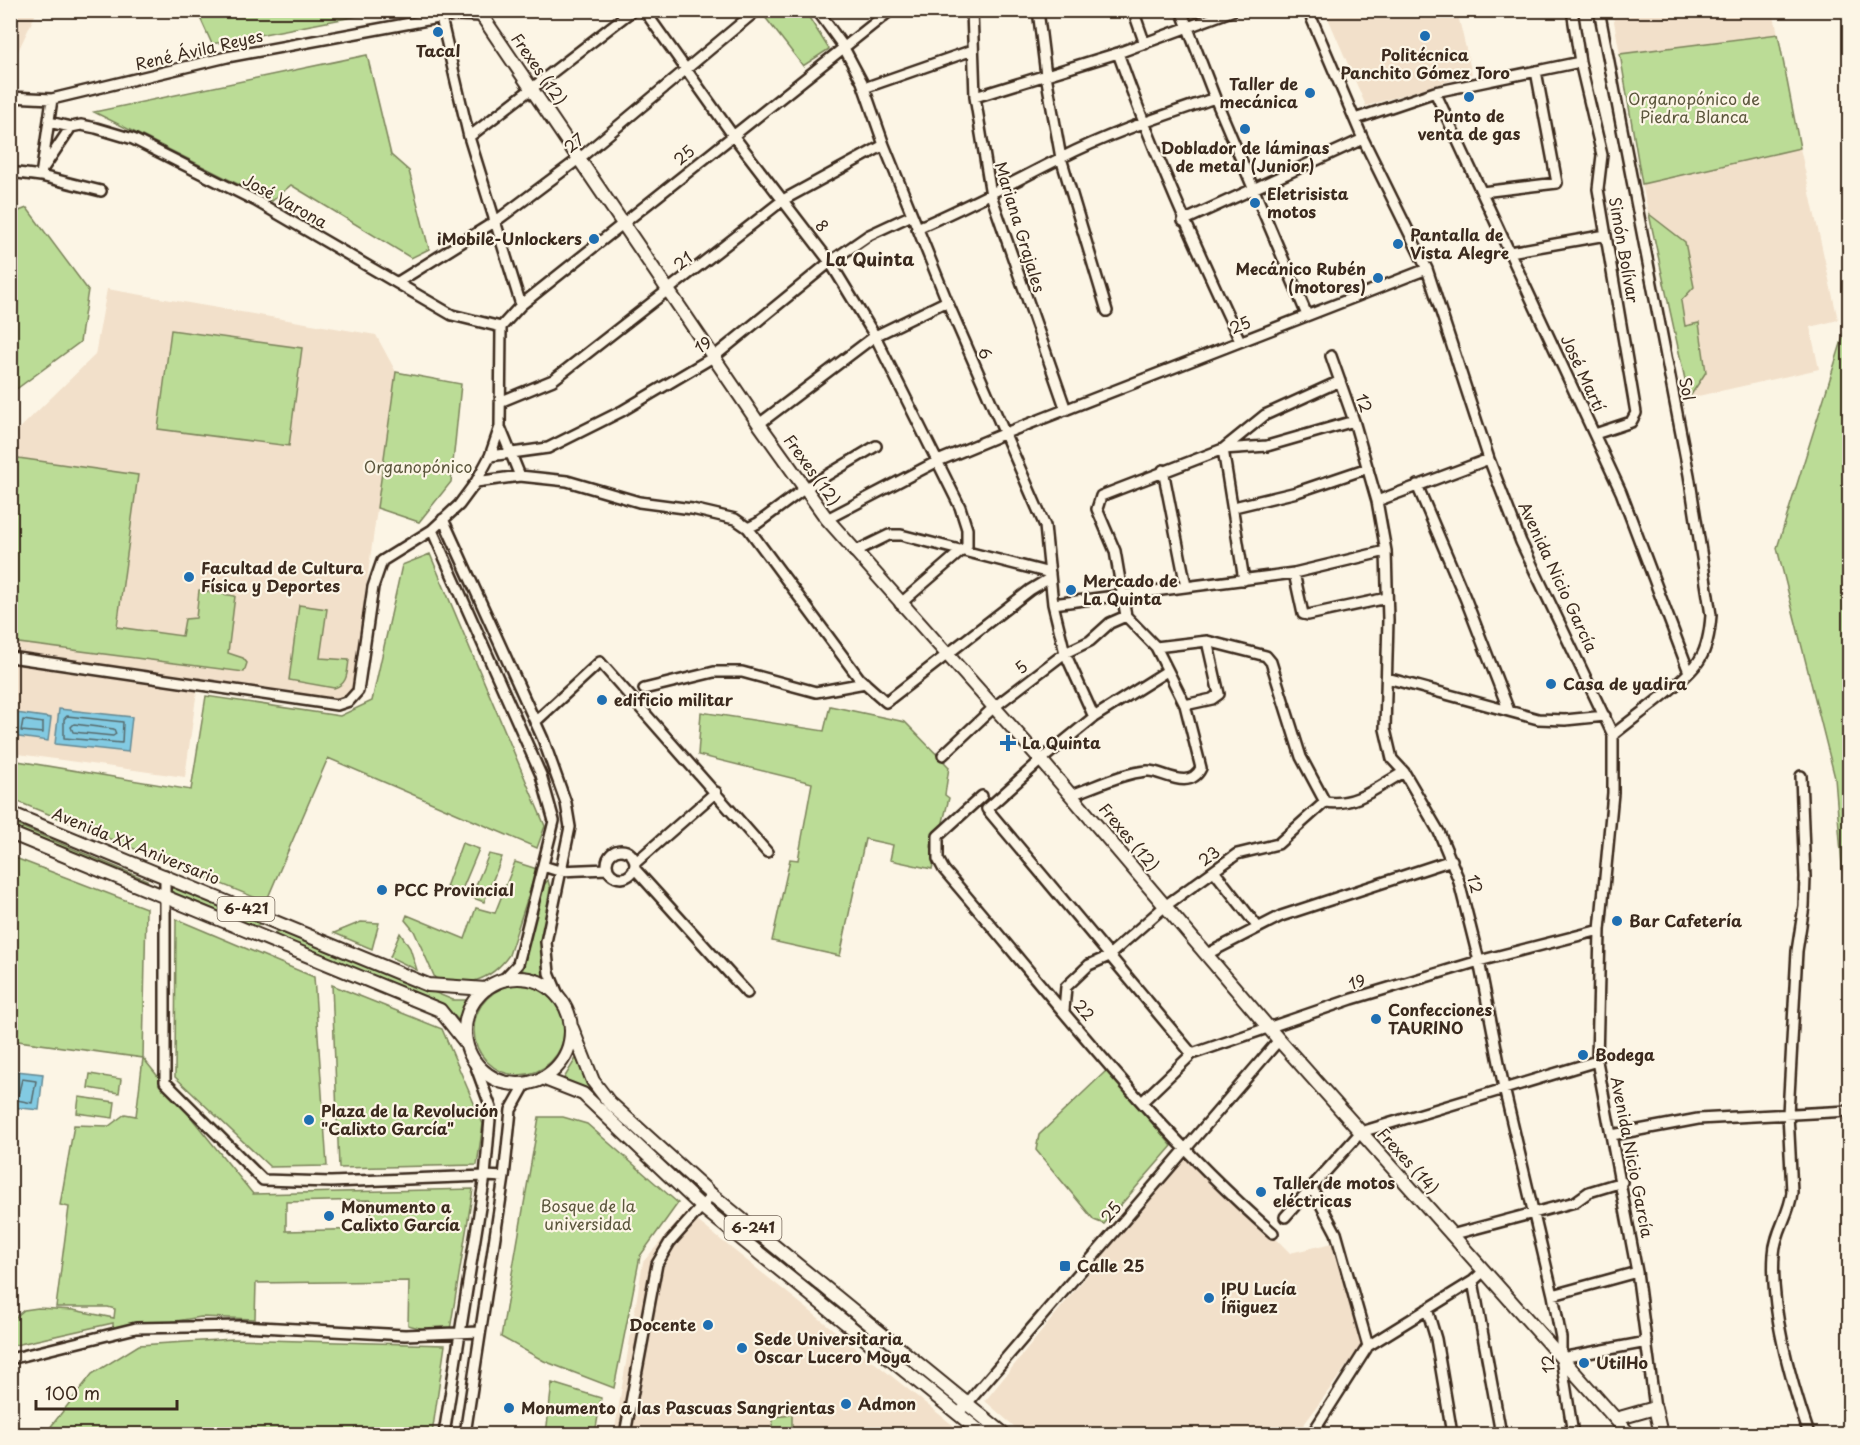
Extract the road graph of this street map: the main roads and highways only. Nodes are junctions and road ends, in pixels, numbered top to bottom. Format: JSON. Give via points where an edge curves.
{"nodes":[{"id":1,"x":480,"y":13,"type":"edge"},
{"id":2,"x":10,"y":813,"type":"edge"},
{"id":3,"x":10,"y":833,"type":"edge"},
{"id":4,"x":1165,"y":906,"type":"joint"},
{"id":5,"x":486,"y":988,"type":"junction"},
{"id":6,"x":572,"y":1028,"type":"junction"},
{"id":7,"x":466,"y":1043,"type":"junction"},
{"id":8,"x":542,"y":1078,"type":"junction"},
{"id":9,"x":1616,"y":1419,"type":"junction"},
{"id":10,"x":983,"y":1434,"type":"edge"},
{"id":11,"x":1004,"y":1434,"type":"edge"},
{"id":12,"x":1629,"y":1434,"type":"edge"},
{"id":13,"x":1661,"y":1434,"type":"edge"}],
"edges":[{"from":1,"to":4,"type":"main road","name":"Frexes (12)","via":[[827,519]]},
{"from":2,"to":5,"type":"main road","name":"Avenida XX Aniversario","number":"6-421","via":[[428,985]]},
{"from":3,"to":7,"type":"main road","name":"Avenida XX Aniversario","number":"6-421","via":[[440,1010]]},
{"from":4,"to":9,"type":"main road","name":"Frexes (14)","via":[[1267,1027]]},
{"from":5,"to":6,"type":"main road","name":"Avenida XX Aniversario","number":"6-421","via":[[518,978],[548,986],[568,1011]]},
{"from":5,"to":7,"type":"main road","name":"Avenida XX Aniversario","number":"6-421","via":[[472,1004],[465,1023]]},
{"from":6,"to":8,"type":"main road","via":[[569,1048],[559,1066]]},
{"from":6,"to":11,"type":"main road","number":"6-241","via":[[593,1082],[609,1102],[712,1195]]},
{"from":7,"to":8,"type":"main road","name":"Avenida XX Aniversario","number":"6-421","via":[[473,1059],[489,1077],[506,1084],[525,1085]]},
{"from":8,"to":10,"type":"main road","number":"6-241","via":[[583,1094],[702,1207]]},
{"from":9,"to":12,"type":"main road","name":"Frexes (14)"},
{"from":9,"to":13,"type":"main road","name":"Avenida Nicio García","via":[[1656,1408]]}]}
